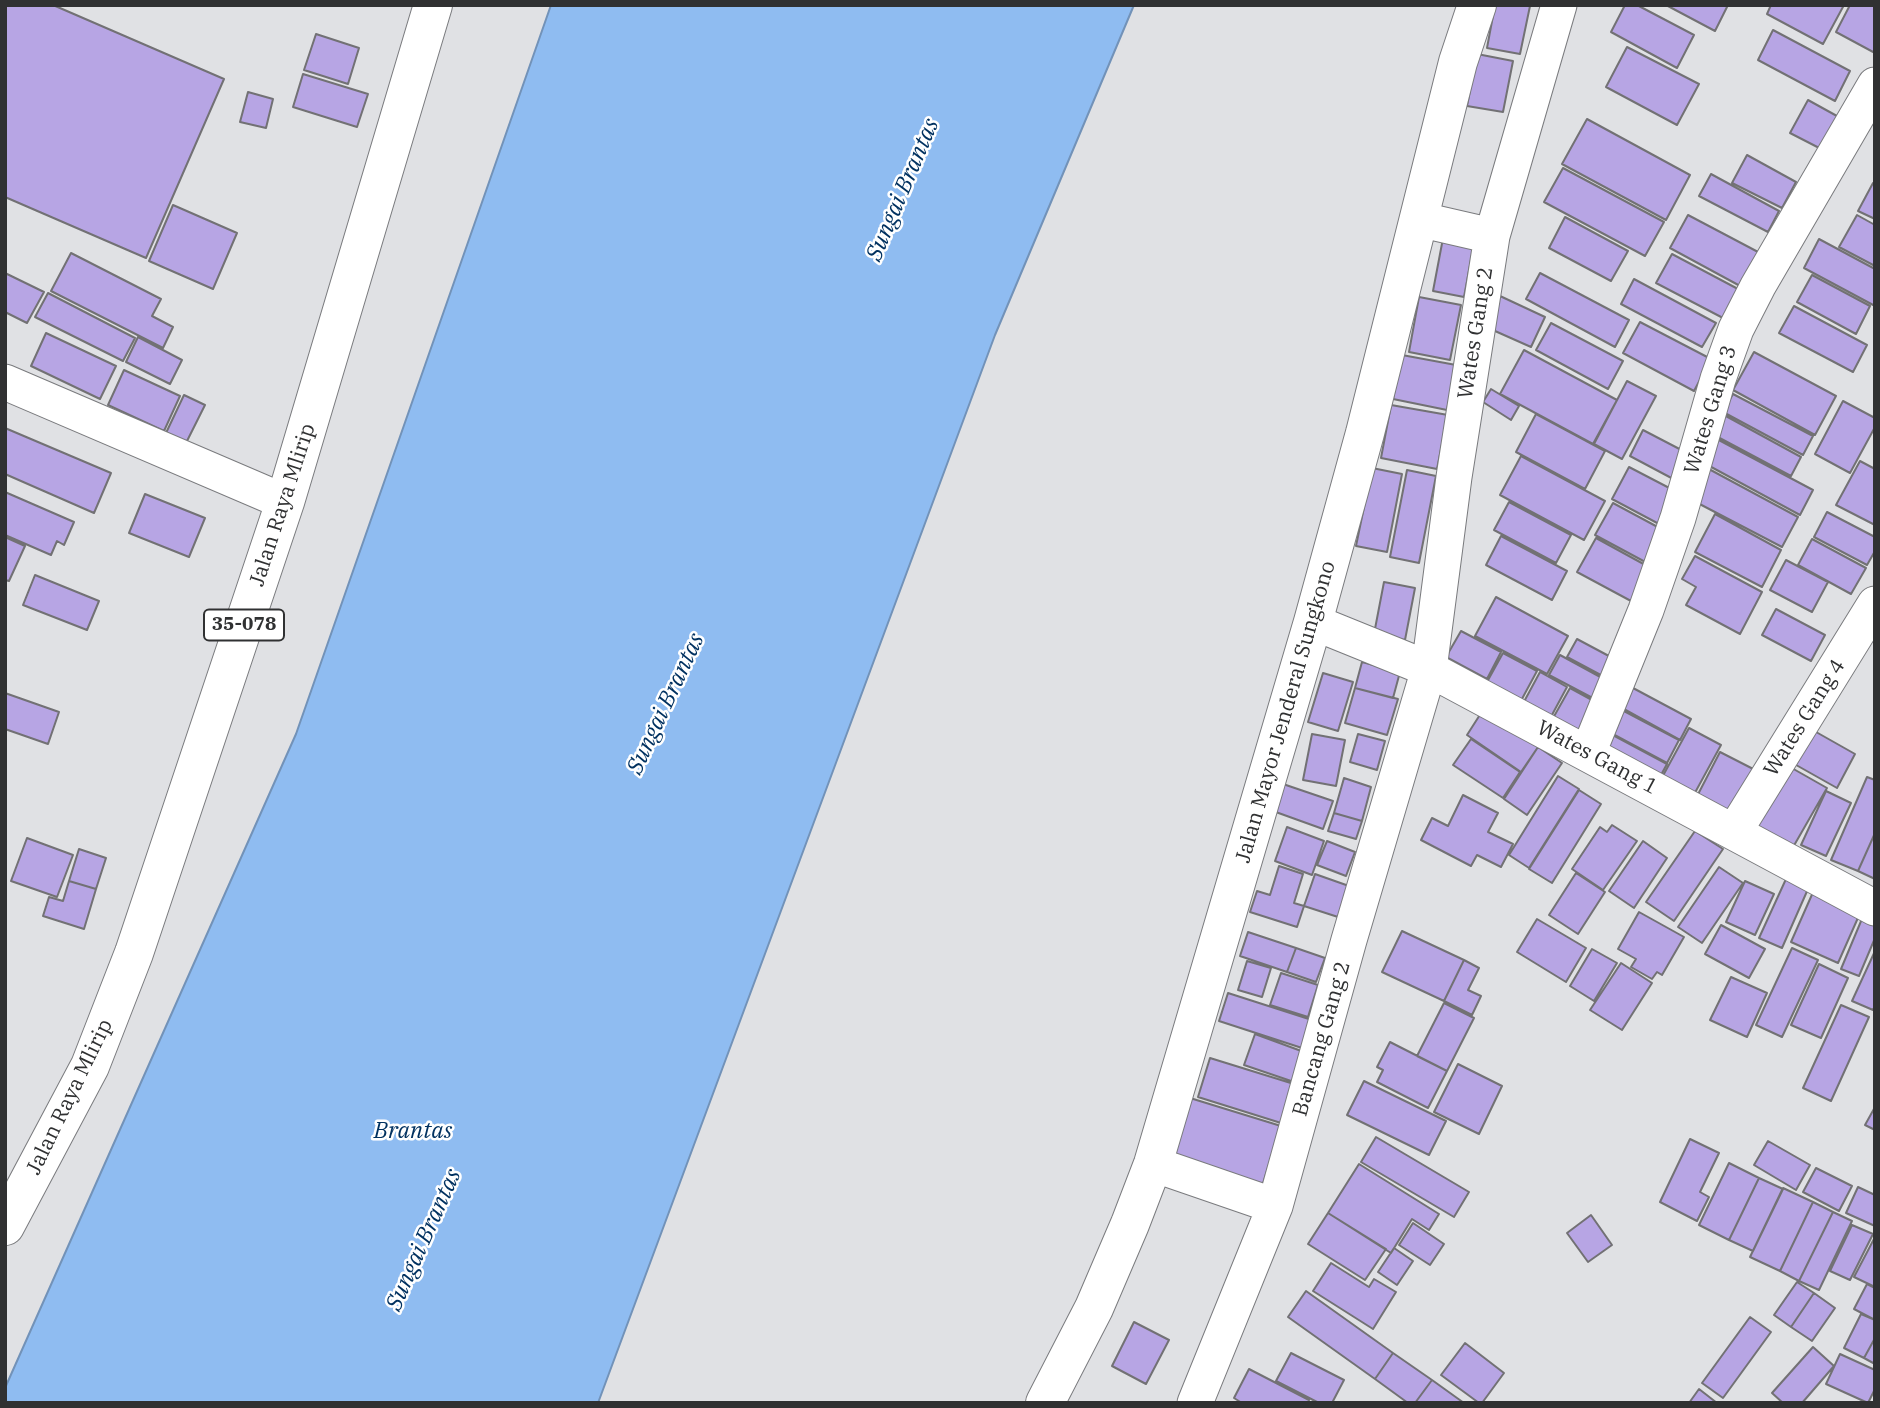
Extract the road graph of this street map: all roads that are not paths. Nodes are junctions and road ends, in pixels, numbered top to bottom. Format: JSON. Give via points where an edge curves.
{"nodes":[{"id":1,"x":433,"y":5,"type":"edge"},
{"id":2,"x":1477,"y":5,"type":"edge"},
{"id":3,"x":1559,"y":5,"type":"edge"},
{"id":4,"x":1875,"y":85,"type":"edge"},
{"id":5,"x":1418,"y":219,"type":"junction"},
{"id":6,"x":1492,"y":236,"type":"junction"},
{"id":7,"x":5,"y":382,"type":"edge"},
{"id":8,"x":285,"y":502,"type":"junction"},
{"id":9,"x":1875,"y":604,"type":"edge"},
{"id":10,"x":1313,"y":622,"type":"junction"},
{"id":11,"x":1429,"y":669,"type":"junction"},
{"id":12,"x":1588,"y":753,"type":"junction"},
{"id":13,"x":1734,"y":832,"type":"junction"},
{"id":14,"x":1875,"y":908,"type":"edge"},
{"id":15,"x":1153,"y":1164,"type":"junction"},
{"id":16,"x":1275,"y":1206,"type":"junction"},
{"id":17,"x":5,"y":1226,"type":"edge"},
{"id":18,"x":1045,"y":1403,"type":"edge"},
{"id":19,"x":1195,"y":1403,"type":"edge"}],
"edges":[{"from":1,"to":8,"type":"main road","name":"Jalan Raya Mlirip","number":"35-078"},
{"from":2,"to":5,"type":"main road","name":"Jalan Mayor Jenderal Sungkono"},
{"from":3,"to":6,"type":"street","name":"Wates Gang 2"},
{"from":4,"to":12,"type":"street","name":"Wates Gang 3","via":[[1736,329],[1646,610]]},
{"from":5,"to":6,"type":"street"},
{"from":5,"to":10,"type":"main road","name":"Jalan Mayor Jenderal Sungkono"},
{"from":6,"to":11,"type":"street","name":"Wates Gang 2"},
{"from":7,"to":8,"type":"street"},
{"from":8,"to":17,"type":"main road","name":"Jalan Raya Mlirip","number":"35-078","via":[[134,953],[90,1066]]},
{"from":9,"to":13,"type":"street","name":"Wates Gang 4"},
{"from":10,"to":11,"type":"street","name":"Wates Gang 1"},
{"from":10,"to":15,"type":"main road","name":"Jalan Mayor Jenderal Sungkono"},
{"from":11,"to":12,"type":"street","name":"Wates Gang 1"},
{"from":11,"to":16,"type":"street","name":"Bancang Gang 2"},
{"from":12,"to":13,"type":"street","name":"Wates Gang 1"},
{"from":13,"to":14,"type":"street","name":"Wates Gang 1"},
{"from":15,"to":16,"type":"street"},
{"from":15,"to":18,"type":"main road","name":"Jalan Mayor Jenderal Sungkono","via":[[1094,1308]]},
{"from":16,"to":19,"type":"street","name":"Bancang Gang 2"}]}
